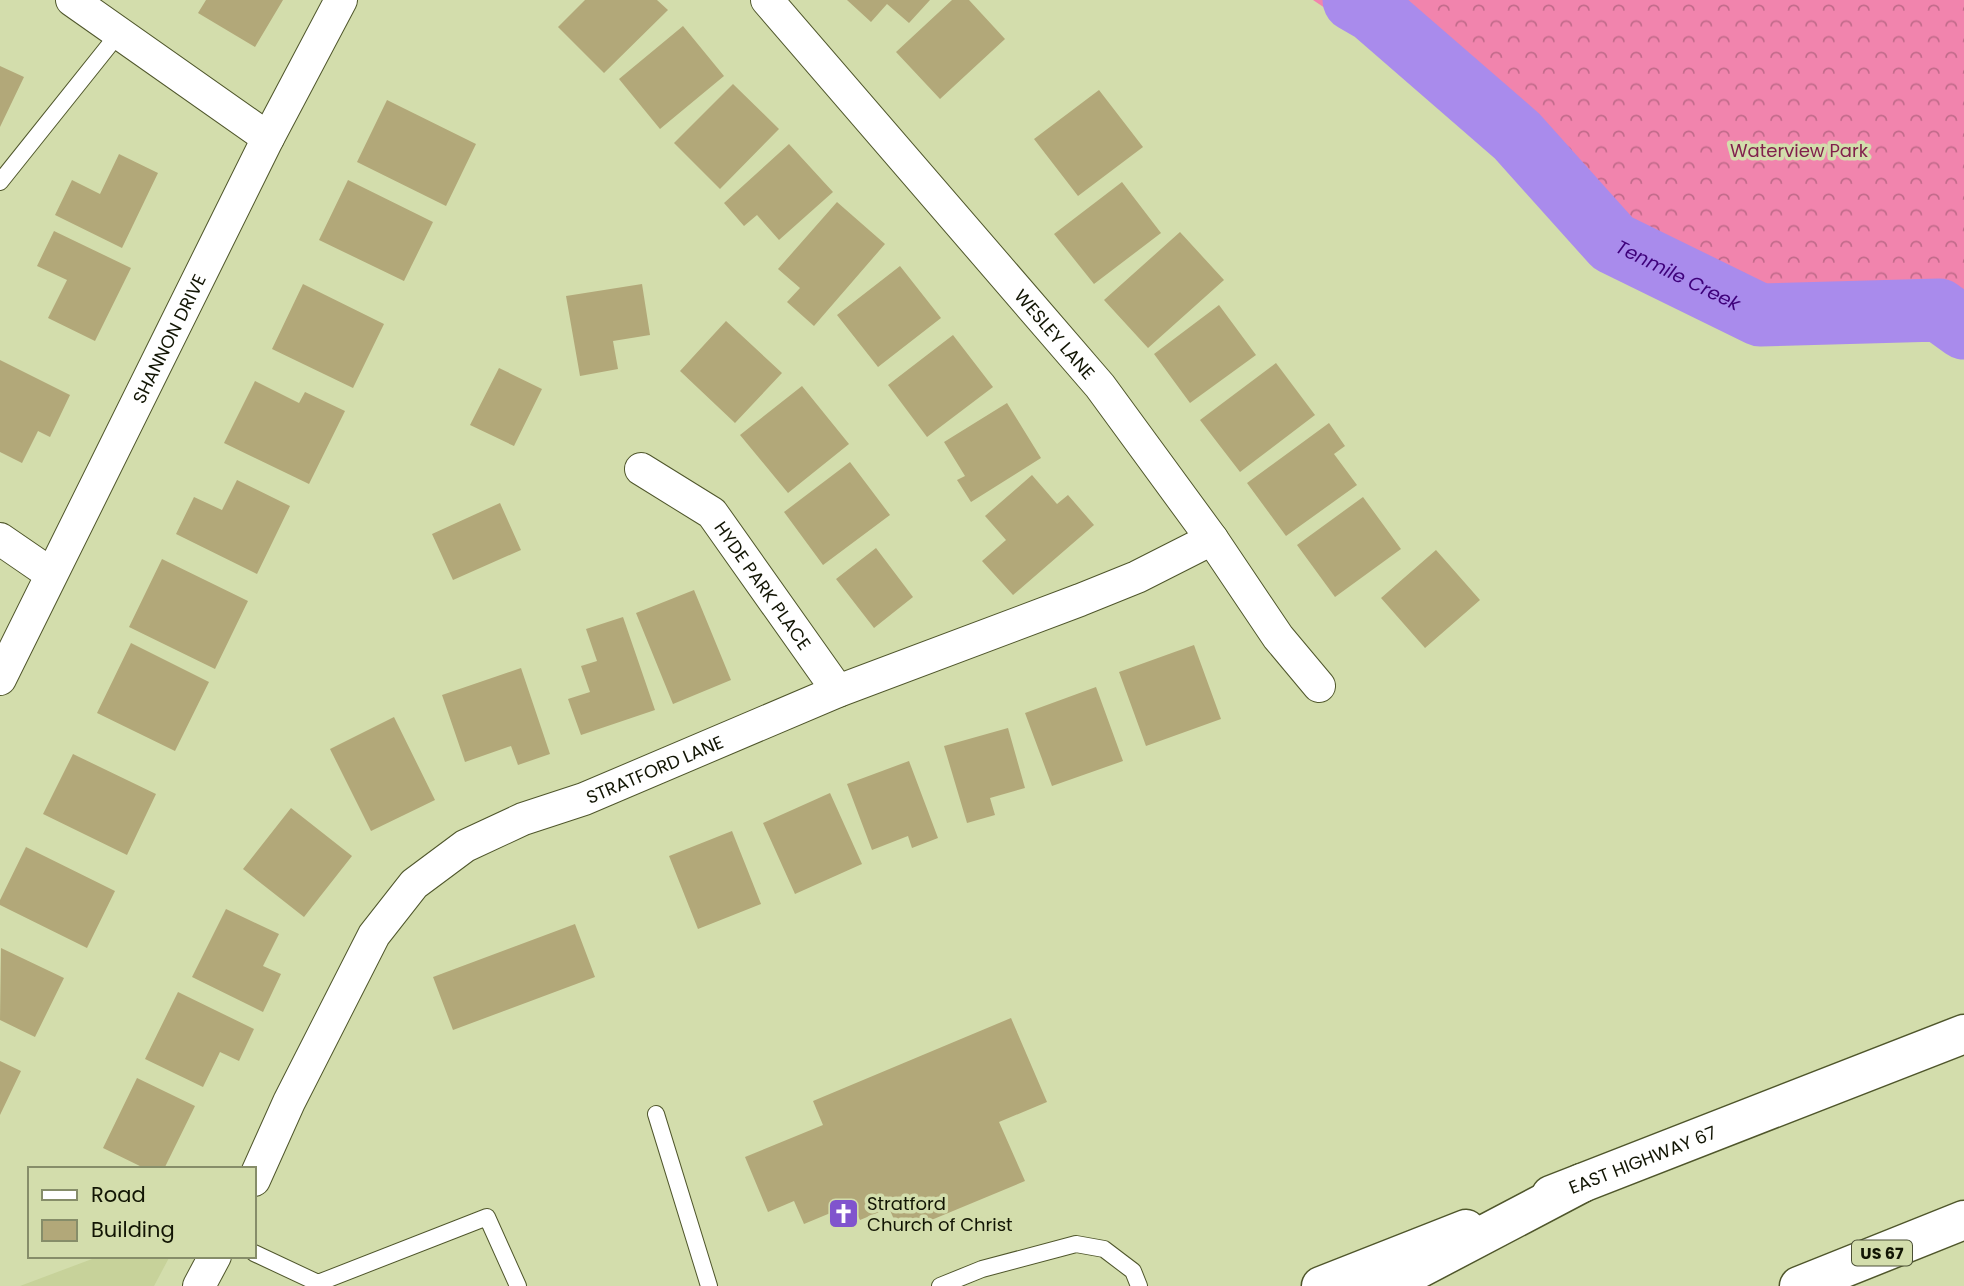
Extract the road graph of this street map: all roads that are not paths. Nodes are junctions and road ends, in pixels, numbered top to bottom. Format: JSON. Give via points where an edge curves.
{"nodes":[{"id":1,"x":72,"y":0,"type":"edge"},
{"id":2,"x":341,"y":0,"type":"edge"},
{"id":3,"x":768,"y":0,"type":"edge"},
{"id":4,"x":119,"y":33,"type":"junction"},
{"id":5,"x":268,"y":138,"type":"junction"},
{"id":6,"x":0,"y":182,"type":"edge"},
{"id":7,"x":641,"y":469,"type":"dead end"},
{"id":8,"x":1212,"y":539,"type":"junction"},
{"id":9,"x":0,"y":540,"type":"edge"},
{"id":10,"x":51,"y":574,"type":"junction"},
{"id":11,"x":0,"y":679,"type":"edge"},
{"id":12,"x":1319,"y":686,"type":"dead end"},
{"id":13,"x":838,"y":691,"type":"junction"},
{"id":14,"x":1964,"y":1034,"type":"edge"},
{"id":15,"x":656,"y":1114,"type":"dead end"},
{"id":16,"x":256,"y":1176,"type":"edge"},
{"id":17,"x":1582,"y":1183,"type":"junction"},
{"id":18,"x":1964,"y":1220,"type":"edge"},
{"id":19,"x":256,"y":1253,"type":"edge"},
{"id":20,"x":214,"y":1258,"type":"edge"},
{"id":21,"x":199,"y":1286,"type":"edge"},
{"id":22,"x":518,"y":1286,"type":"edge"},
{"id":23,"x":709,"y":1286,"type":"edge"},
{"id":24,"x":940,"y":1286,"type":"edge"},
{"id":25,"x":1139,"y":1286,"type":"edge"},
{"id":26,"x":1321,"y":1286,"type":"edge"},
{"id":27,"x":1387,"y":1286,"type":"edge"},
{"id":28,"x":1799,"y":1286,"type":"edge"}],
"edges":[{"from":1,"to":4,"type":"street"},
{"from":2,"to":5,"type":"street","name":"SHANNON DRIVE"},
{"from":3,"to":8,"type":"street","name":"WESLEY LANE","via":[[1100,386]]},
{"from":4,"to":5,"type":"street"},
{"from":4,"to":6,"type":"lane"},
{"from":5,"to":10,"type":"street","name":"SHANNON DRIVE"},
{"from":7,"to":13,"type":"street","name":"HYDE PARK PLACE","via":[[712,513]]},
{"from":8,"to":12,"type":"street","name":"WESLEY LANE","via":[[1278,637]]},
{"from":8,"to":13,"type":"street","name":"STRATFORD LANE","via":[[1080,600]]},
{"from":9,"to":10,"type":"street"},
{"from":10,"to":11,"type":"street","name":"SHANNON DRIVE"},
{"from":13,"to":16,"type":"street","name":"STRATFORD LANE","via":[[584,799],[523,819],[465,846],[414,884],[374,934]]},
{"from":14,"to":17,"type":"main road","name":"EAST HIGHWAY 67"},
{"from":15,"to":23,"type":"lane"},
{"from":17,"to":26,"type":"main road","name":"EAST HIGHWAY 67"},
{"from":17,"to":27,"type":"main road"},
{"from":18,"to":28,"type":"main road","number":"US 67"},
{"from":19,"to":22,"type":"lane","via":[[318,1283],[487,1217]]},
{"from":20,"to":21,"type":"street"},
{"from":24,"to":25,"type":"lane","via":[[982,1269],[1076,1244],[1104,1250],[1133,1271]]}]}
